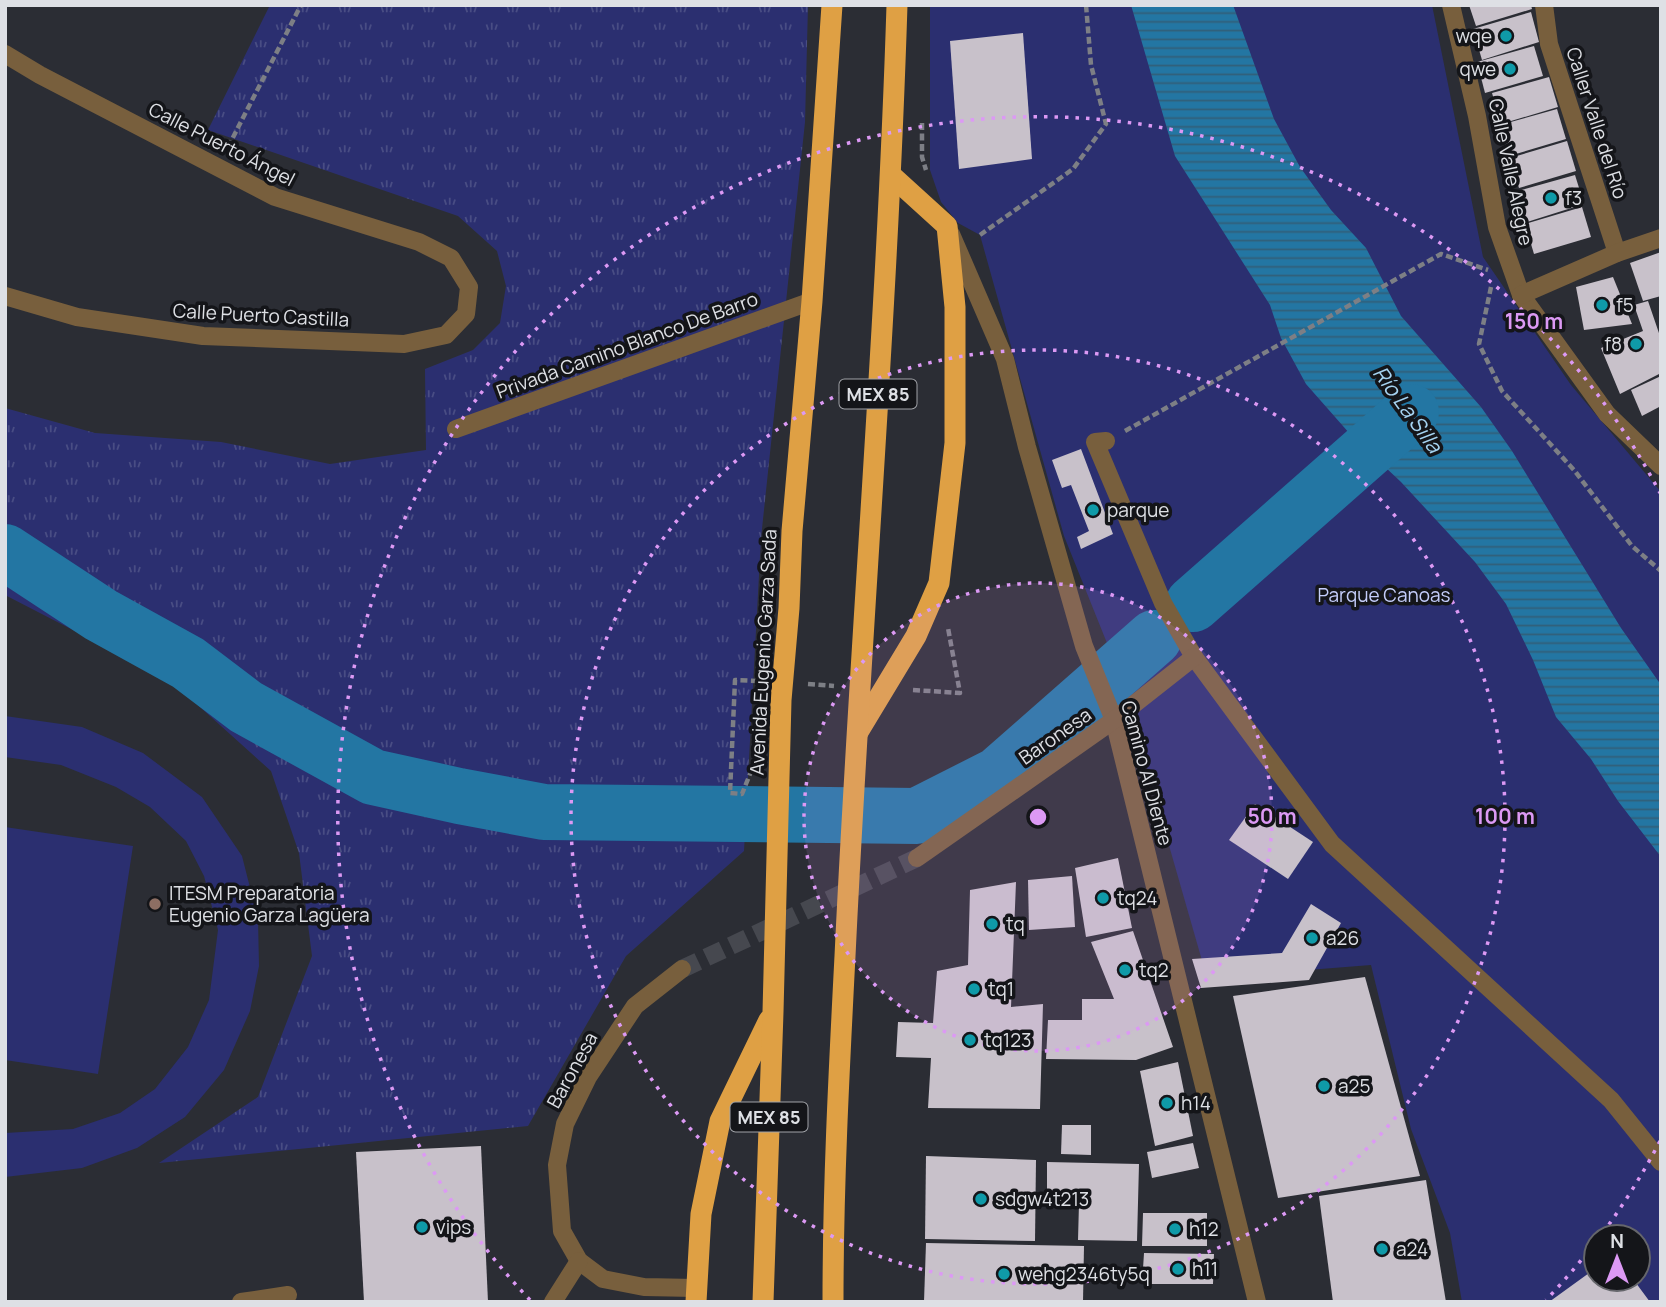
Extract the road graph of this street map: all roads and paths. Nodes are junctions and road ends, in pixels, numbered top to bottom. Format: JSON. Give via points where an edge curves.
{"nodes":[{"id":1,"x":302,"y":5,"type":"edge"},
{"id":2,"x":832,"y":5,"type":"edge"},
{"id":3,"x":897,"y":5,"type":"edge"},
{"id":4,"x":1086,"y":5,"type":"edge"},
{"id":5,"x":1451,"y":5,"type":"edge"},
{"id":6,"x":1544,"y":5,"type":"edge"},
{"id":7,"x":5,"y":54,"type":"edge"},
{"id":8,"x":922,"y":116,"type":"dead end"},
{"id":9,"x":218,"y":166,"type":"junction"},
{"id":10,"x":892,"y":176,"type":"junction"},
{"id":11,"x":930,"y":180,"type":"dead end"},
{"id":12,"x":947,"y":226,"type":"junction"},
{"id":13,"x":980,"y":235,"type":"dead end"},
{"id":14,"x":1661,"y":239,"type":"edge"},
{"id":15,"x":1617,"y":253,"type":"junction"},
{"id":16,"x":1494,"y":272,"type":"dead end"},
{"id":17,"x":1492,"y":284,"type":"dead end"},
{"id":18,"x":1521,"y":295,"type":"junction"},
{"id":19,"x":5,"y":296,"type":"edge"},
{"id":20,"x":812,"y":301,"type":"junction"},
{"id":21,"x":466,"y":314,"type":"joint"},
{"id":22,"x":456,"y":429,"type":"dead end"},
{"id":23,"x":1106,"y":441,"type":"joint"},
{"id":24,"x":1661,"y":466,"type":"edge"},
{"id":25,"x":1661,"y":571,"type":"edge"},
{"id":26,"x":939,"y":583,"type":"junction"},
{"id":27,"x":1195,"y":657,"type":"junction"},
{"id":28,"x":736,"y":680,"type":"dead end"},
{"id":29,"x":960,"y":693,"type":"dead end"},
{"id":30,"x":1114,"y":719,"type":"junction"},
{"id":31,"x":855,"y":737,"type":"junction"},
{"id":32,"x":756,"y":759,"type":"dead end"},
{"id":33,"x":917,"y":858,"type":"tunnel mouth"},
{"id":34,"x":682,"y":969,"type":"tunnel mouth"},
{"id":35,"x":774,"y":1012,"type":"junction"},
{"id":36,"x":1661,"y":1162,"type":"edge"},
{"id":37,"x":833,"y":1196,"type":"junction"},
{"id":38,"x":579,"y":1261,"type":"junction"},
{"id":39,"x":288,"y":1295,"type":"dead end"},
{"id":40,"x":695,"y":1295,"type":"edge"},
{"id":41,"x":241,"y":1302,"type":"edge"},
{"id":42,"x":553,"y":1302,"type":"edge"},
{"id":43,"x":763,"y":1302,"type":"edge"},
{"id":44,"x":820,"y":1302,"type":"edge"},
{"id":45,"x":833,"y":1302,"type":"edge"},
{"id":46,"x":1257,"y":1302,"type":"edge"}],
"edges":[{"from":1,"to":9,"type":"path"},
{"from":2,"to":20,"type":"highway","name":"Avenida Eugenio Garza Sada","number":"MEX 85"},
{"from":3,"to":10,"type":"highway","number":"MEX 85"},
{"from":4,"to":13,"type":"path","via":[[1091,65],[1106,124],[1073,169]]},
{"from":5,"to":18,"type":"street","name":"Calle Valle Alegre","via":[[1478,116],[1497,227]]},
{"from":6,"to":15,"type":"street","name":"Caller Valle del Río","via":[[1549,44]]},
{"from":7,"to":9,"type":"street","name":"Calle Puerto Ángel"},
{"from":8,"to":11,"type":"path","via":[[922,157]]},
{"from":9,"to":21,"type":"street","name":"Calle Puerto Ángel","via":[[275,197],[419,242],[452,258],[469,287]]},
{"from":10,"to":12,"type":"highway"},
{"from":10,"to":31,"type":"highway","number":"MEX 85"},
{"from":12,"to":26,"type":"highway","via":[[955,307],[955,443]]},
{"from":12,"to":30,"type":"street","name":"Camino Al Diente","via":[[1005,359],[1084,646]]},
{"from":14,"to":15,"type":"street"},
{"from":15,"to":18,"type":"street"},
{"from":16,"to":23,"type":"path","via":[[1441,254]]},
{"from":17,"to":25,"type":"path","via":[[1479,344],[1502,391],[1574,470],[1632,546]]},
{"from":18,"to":24,"type":"street","name":"Calle Valle Alegre","via":[[1608,414]]},
{"from":19,"to":21,"type":"street","name":"Calle Puerto Castilla","via":[[77,317],[216,337],[404,344],[446,335]]},
{"from":20,"to":22,"type":"street","name":"Privada Camino Blanco De Barro"},
{"from":20,"to":35,"type":"highway","name":"Avenida Eugenio Garza Sada","number":"MEX 85","via":[[781,700]]},
{"from":23,"to":27,"type":"street","via":[[1095,442],[1164,603]]},
{"from":26,"to":29,"type":"path"},
{"from":26,"to":31,"type":"highway","via":[[916,636]]},
{"from":27,"to":30,"type":"street","name":"Baronesa"},
{"from":27,"to":36,"type":"street","via":[[1332,844],[1611,1100]]},
{"from":28,"to":32,"type":"path","via":[[730,793],[741,794]]},
{"from":30,"to":33,"type":"street","name":"Baronesa"},
{"from":30,"to":46,"type":"street","name":"Camino Al Diente"},
{"from":31,"to":37,"type":"highway","number":"MEX 85"},
{"from":34,"to":38,"type":"street","name":"Baronesa","via":[[635,1006],[588,1077],[565,1124],[557,1165],[562,1231]]},
{"from":35,"to":40,"type":"highway","via":[[720,1121],[701,1214]]},
{"from":35,"to":43,"type":"highway","name":"Avenida Eugenio Garza Sada","number":"MEX 85"},
{"from":37,"to":44,"type":"highway"},
{"from":37,"to":45,"type":"highway","number":"MEX 85"},
{"from":38,"to":40,"type":"street","name":"Baronesa","via":[[603,1279]]},
{"from":38,"to":42,"type":"street"},
{"from":39,"to":41,"type":"street"}]}
